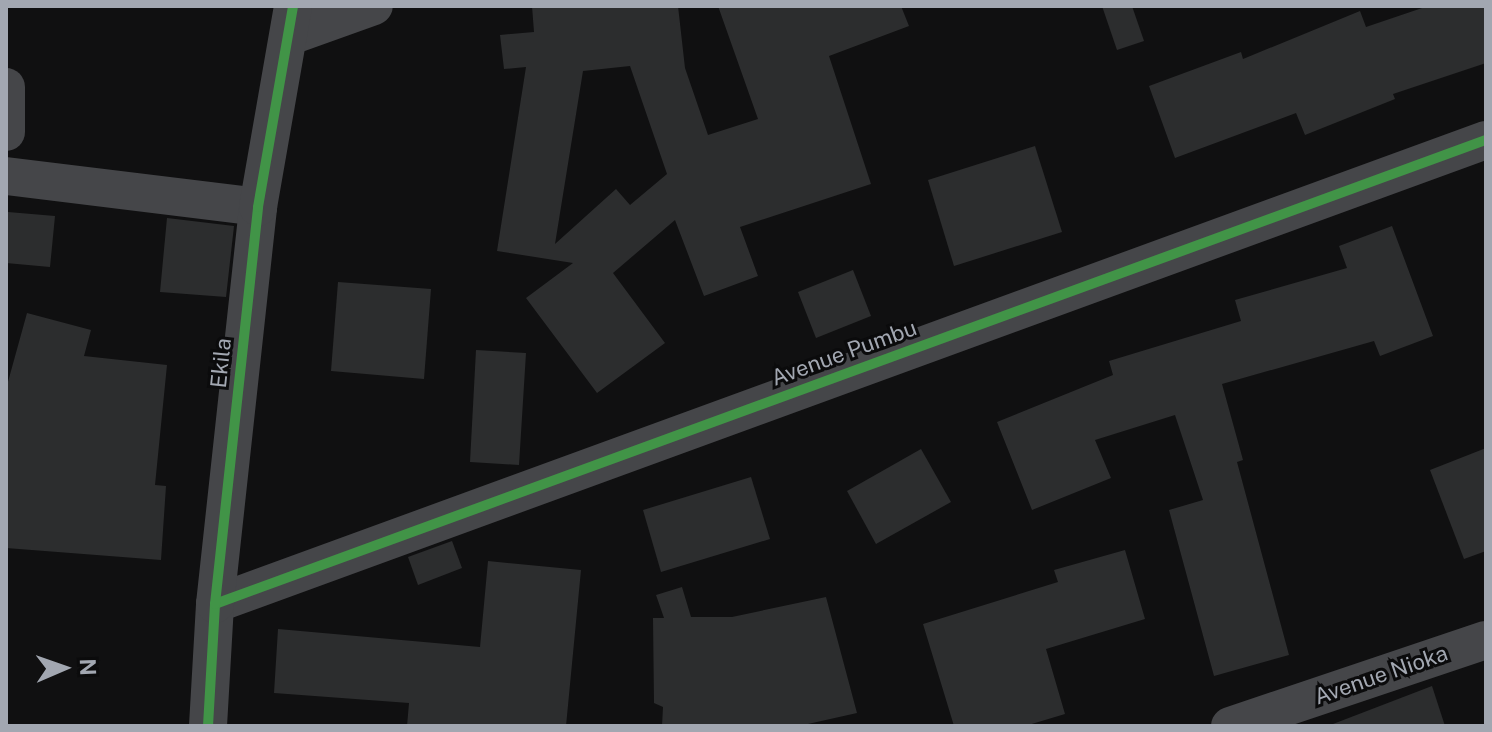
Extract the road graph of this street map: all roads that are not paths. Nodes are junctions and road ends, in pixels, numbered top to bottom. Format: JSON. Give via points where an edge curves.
{"nodes":[{"id":1,"x":374,"y":6,"type":"edge"},
{"id":2,"x":292,"y":21,"type":"edge"},
{"id":3,"x":6,"y":87,"type":"edge"},
{"id":4,"x":6,"y":132,"type":"edge"},
{"id":5,"x":1486,"y":140,"type":"edge"},
{"id":6,"x":6,"y":176,"type":"edge"},
{"id":7,"x":258,"y":207,"type":"junction"},
{"id":8,"x":215,"y":604,"type":"junction"},
{"id":9,"x":1486,"y":640,"type":"edge"},
{"id":10,"x":208,"y":726,"type":"edge"},
{"id":11,"x":1230,"y":726,"type":"edge"}],
"edges":[{"from":1,"to":2,"type":"street"},
{"from":2,"to":7,"type":"street","name":"Ekila"},
{"from":3,"to":4,"type":"street"},
{"from":5,"to":8,"type":"street","name":"Avenue Pumbu"},
{"from":6,"to":7,"type":"street"},
{"from":7,"to":8,"type":"street","name":"Ekila"},
{"from":8,"to":10,"type":"street","name":"Ekila"},
{"from":9,"to":11,"type":"street","name":"Avenue Nioka"}]}
